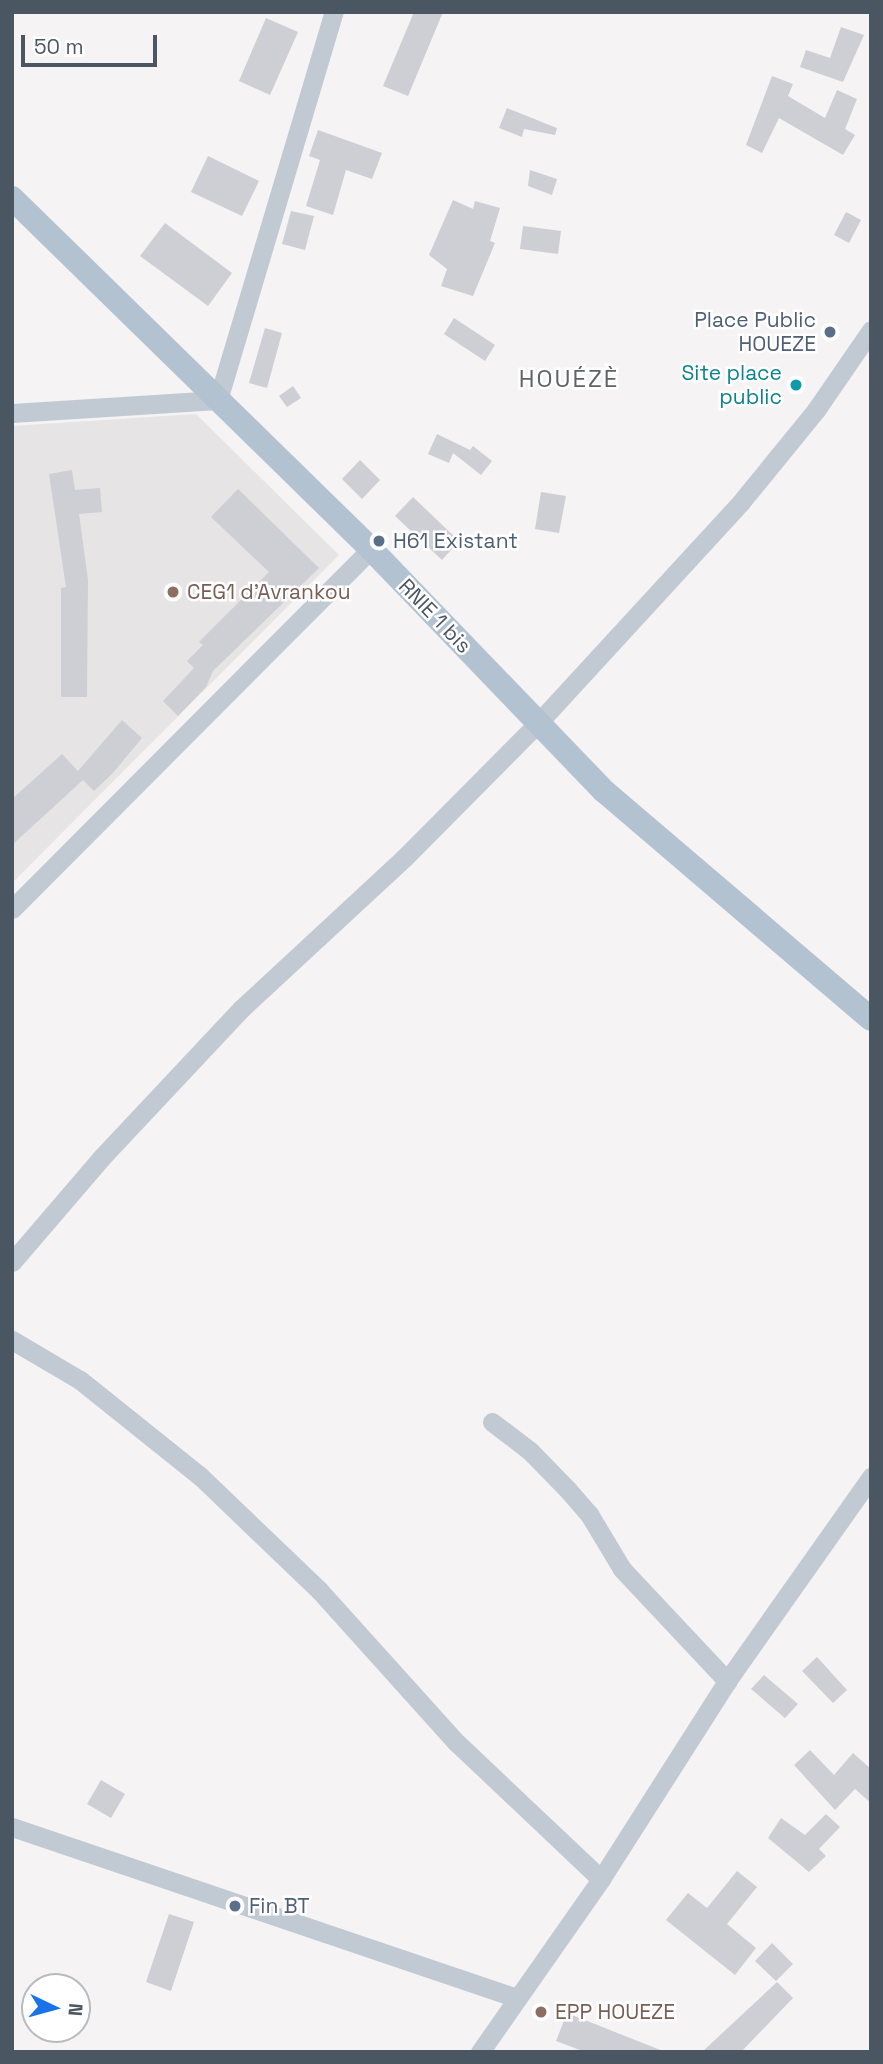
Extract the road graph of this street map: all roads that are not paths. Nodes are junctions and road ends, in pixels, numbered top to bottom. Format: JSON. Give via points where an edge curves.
{"nodes":[{"id":1,"x":334,"y":12,"type":"edge"},
{"id":2,"x":12,"y":198,"type":"edge"},
{"id":3,"x":871,"y":330,"type":"edge"},
{"id":4,"x":218,"y":400,"type":"junction"},
{"id":5,"x":12,"y":413,"type":"edge"},
{"id":6,"x":371,"y":548,"type":"junction"},
{"id":7,"x":538,"y":723,"type":"junction"},
{"id":8,"x":12,"y":909,"type":"edge"},
{"id":9,"x":871,"y":1019,"type":"edge"},
{"id":10,"x":12,"y":1262,"type":"edge"},
{"id":11,"x":12,"y":1340,"type":"edge"},
{"id":12,"x":492,"y":1422,"type":"dead end"},
{"id":13,"x":871,"y":1477,"type":"edge"},
{"id":14,"x":727,"y":1681,"type":"junction"},
{"id":15,"x":12,"y":1827,"type":"edge"},
{"id":16,"x":601,"y":1879,"type":"junction"},
{"id":17,"x":517,"y":1998,"type":"junction"},
{"id":18,"x":480,"y":2052,"type":"edge"}],
"edges":[{"from":1,"to":4,"type":"street"},
{"from":2,"to":4,"type":"main road","name":"RNIE 1 bis"},
{"from":3,"to":7,"type":"street","via":[[816,410],[741,502]]},
{"from":4,"to":5,"type":"street"},
{"from":4,"to":6,"type":"main road","name":"RNIE 1 bis"},
{"from":6,"to":7,"type":"main road","name":"RNIE 1 bis"},
{"from":6,"to":8,"type":"street"},
{"from":7,"to":9,"type":"main road","name":"RNIE 1 bis","via":[[658,841]]},
{"from":7,"to":10,"type":"street","via":[[405,857],[242,1009],[102,1157]]},
{"from":11,"to":16,"type":"street","via":[[80,1380],[200,1476],[319,1590],[456,1742]]},
{"from":12,"to":14,"type":"street","via":[[530,1451],[568,1490],[638,1588]]},
{"from":13,"to":14,"type":"street"},
{"from":14,"to":16,"type":"street"},
{"from":15,"to":17,"type":"street"},
{"from":16,"to":17,"type":"street"},
{"from":17,"to":18,"type":"street"}]}
